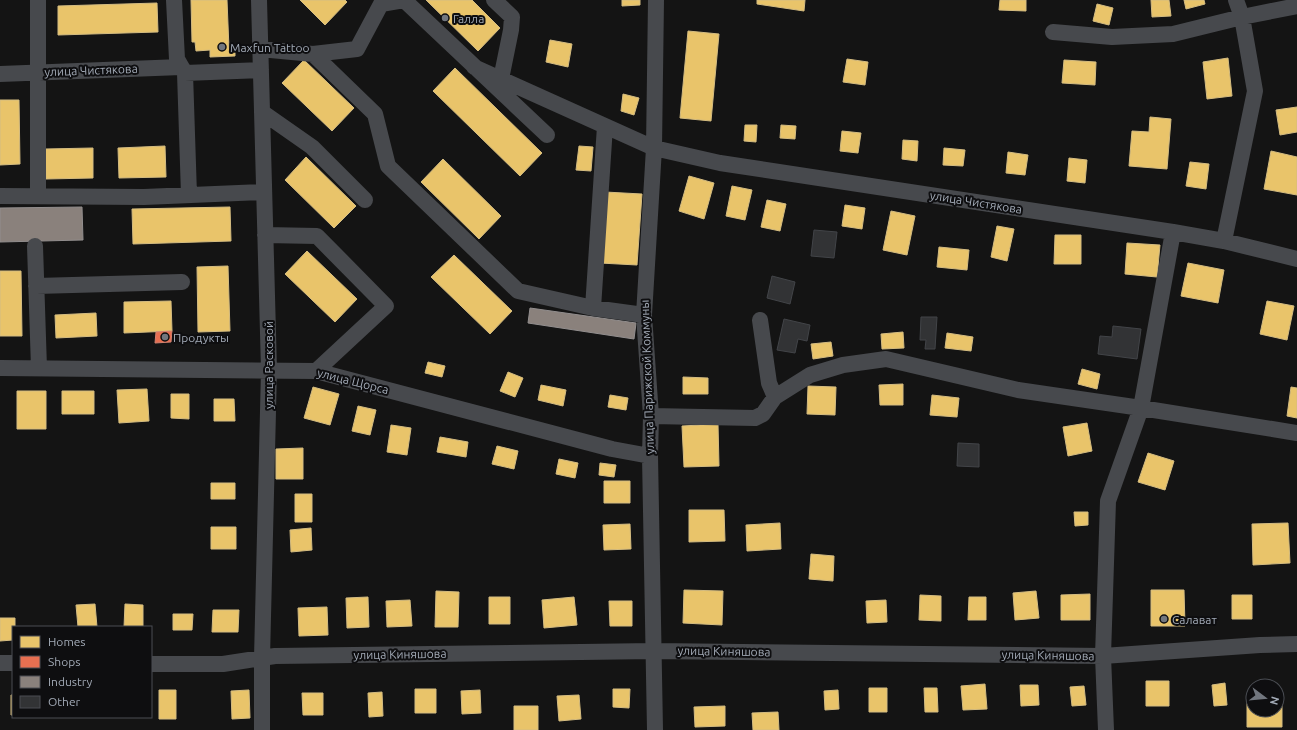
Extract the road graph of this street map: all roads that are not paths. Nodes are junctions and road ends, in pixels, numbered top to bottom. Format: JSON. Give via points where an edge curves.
{"nodes":[{"id":1,"x":38,"y":0,"type":"edge"},
{"id":2,"x":174,"y":0,"type":"edge"},
{"id":3,"x":259,"y":0,"type":"edge"},
{"id":4,"x":494,"y":0,"type":"edge"},
{"id":5,"x":656,"y":0,"type":"edge"},
{"id":6,"x":1236,"y":0,"type":"edge"},
{"id":7,"x":381,"y":2,"type":"edge"},
{"id":8,"x":1297,"y":6,"type":"edge"},
{"id":9,"x":1242,"y":17,"type":"junction"},
{"id":10,"x":1053,"y":32,"type":"dead end"},
{"id":11,"x":260,"y":49,"type":"junction"},
{"id":12,"x":313,"y":54,"type":"junction"},
{"id":13,"x":474,"y":67,"type":"junction"},
{"id":14,"x":183,"y":70,"type":"junction"},
{"id":15,"x":261,"y":70,"type":"junction"},
{"id":16,"x":38,"y":72,"type":"junction"},
{"id":17,"x":0,"y":74,"type":"edge"},
{"id":18,"x":501,"y":79,"type":"junction"},
{"id":19,"x":262,"y":112,"type":"junction"},
{"id":20,"x":605,"y":126,"type":"junction"},
{"id":21,"x":547,"y":134,"type":"dead end"},
{"id":22,"x":654,"y":148,"type":"junction"},
{"id":23,"x":264,"y":192,"type":"junction"},
{"id":24,"x":190,"y":195,"type":"junction"},
{"id":25,"x":0,"y":196,"type":"edge"},
{"id":26,"x":38,"y":196,"type":"junction"},
{"id":27,"x":365,"y":200,"type":"dead end"},
{"id":28,"x":1173,"y":232,"type":"junction"},
{"id":29,"x":266,"y":235,"type":"junction"},
{"id":30,"x":1224,"y":241,"type":"junction"},
{"id":31,"x":35,"y":246,"type":"dead end"},
{"id":32,"x":1297,"y":259,"type":"edge"},
{"id":33,"x":182,"y":282,"type":"dead end"},
{"id":34,"x":36,"y":286,"type":"junction"},
{"id":35,"x":593,"y":308,"type":"junction"},
{"id":36,"x":644,"y":315,"type":"junction"},
{"id":37,"x":760,"y":320,"type":"dead end"},
{"id":38,"x":0,"y":368,"type":"edge"},
{"id":39,"x":39,"y":368,"type":"junction"},
{"id":40,"x":269,"y":370,"type":"junction"},
{"id":41,"x":316,"y":371,"type":"junction"},
{"id":42,"x":775,"y":397,"type":"junction"},
{"id":43,"x":1141,"y":408,"type":"junction"},
{"id":44,"x":651,"y":416,"type":"junction"},
{"id":45,"x":1297,"y":433,"type":"edge"},
{"id":46,"x":650,"y":456,"type":"junction"},
{"id":47,"x":1297,"y":644,"type":"edge"},
{"id":48,"x":654,"y":651,"type":"junction"},
{"id":49,"x":1103,"y":656,"type":"junction"},
{"id":50,"x":262,"y":658,"type":"junction"},
{"id":51,"x":0,"y":663,"type":"edge"},
{"id":52,"x":12,"y":663,"type":"edge"},
{"id":53,"x":152,"y":664,"type":"edge"},
{"id":54,"x":262,"y":730,"type":"edge"},
{"id":55,"x":655,"y":730,"type":"edge"},
{"id":56,"x":1106,"y":730,"type":"edge"}],
"edges":[{"from":1,"to":16,"type":"street"},
{"from":2,"to":14,"type":"street","via":[[177,60]]},
{"from":3,"to":11,"type":"street","name":"улица Расковой"},
{"from":4,"to":18,"type":"street","via":[[512,17],[512,30]]},
{"from":5,"to":22,"type":"street","name":"улица Парижской Коммуны"},
{"from":6,"to":9,"type":"street"},
{"from":7,"to":12,"type":"street","via":[[357,49]]},
{"from":7,"to":13,"type":"street","via":[[404,0]]},
{"from":8,"to":9,"type":"street"},
{"from":9,"to":10,"type":"street","via":[[1173,34],[1112,37]]},
{"from":9,"to":30,"type":"street","via":[[1255,91]]},
{"from":11,"to":12,"type":"street"},
{"from":11,"to":15,"type":"street","name":"улица Расковой"},
{"from":12,"to":35,"type":"street","via":[[375,114],[388,166],[518,291]]},
{"from":13,"to":18,"type":"street","name":"улица Чистякова"},
{"from":13,"to":21,"type":"street"},
{"from":14,"to":15,"type":"street","name":"улица Чистякова"},
{"from":14,"to":16,"type":"street","name":"улица Чистякова"},
{"from":14,"to":24,"type":"street"},
{"from":15,"to":19,"type":"street","name":"улица Расковой"},
{"from":16,"to":17,"type":"street","name":"улица Чистякова"},
{"from":16,"to":26,"type":"street"},
{"from":18,"to":20,"type":"street","name":"улица Чистякова"},
{"from":19,"to":23,"type":"street","name":"улица Расковой"},
{"from":19,"to":27,"type":"street","via":[[312,147]]},
{"from":20,"to":22,"type":"street","name":"улица Чистякова"},
{"from":20,"to":35,"type":"street"},
{"from":22,"to":28,"type":"street","name":"улица Чистякова","via":[[720,163]]},
{"from":22,"to":36,"type":"street","name":"улица Парижской Коммуны"},
{"from":23,"to":24,"type":"street"},
{"from":23,"to":29,"type":"street","name":"улица Расковой"},
{"from":24,"to":26,"type":"street"},
{"from":25,"to":26,"type":"street"},
{"from":28,"to":30,"type":"street","name":"улица Чистякова"},
{"from":28,"to":43,"type":"street"},
{"from":29,"to":40,"type":"street","name":"улица Расковой"},
{"from":29,"to":41,"type":"street","via":[[317,236],[386,306]]},
{"from":30,"to":32,"type":"street","name":"улица Чистякова"},
{"from":31,"to":34,"type":"street"},
{"from":33,"to":34,"type":"street"},
{"from":34,"to":39,"type":"street"},
{"from":35,"to":36,"type":"street"},
{"from":36,"to":44,"type":"street","name":"улица Парижской Коммуны"},
{"from":37,"to":42,"type":"street","via":[[769,383]]},
{"from":38,"to":39,"type":"street","name":"улица Щорса"},
{"from":39,"to":40,"type":"street","name":"улица Щорса"},
{"from":40,"to":41,"type":"street","name":"улица Щорса"},
{"from":40,"to":50,"type":"street","name":"улица Расковой"},
{"from":41,"to":46,"type":"street","name":"улица Щорса","via":[[612,449]]},
{"from":42,"to":43,"type":"street","via":[[810,375],[843,366],[886,359],[1018,390]]},
{"from":42,"to":44,"type":"street","via":[[763,414],[755,418]]},
{"from":43,"to":45,"type":"street"},
{"from":43,"to":49,"type":"street","via":[[1108,501]]},
{"from":44,"to":46,"type":"street","name":"улица Парижской Коммуны"},
{"from":46,"to":48,"type":"street","name":"улица Парижской Коммуны"},
{"from":47,"to":49,"type":"street","name":"улица Киняшова"},
{"from":48,"to":49,"type":"street","name":"улица Киняшова"},
{"from":48,"to":50,"type":"street","name":"улица Киняшова"},
{"from":48,"to":55,"type":"street","name":"улица Парижской Коммуны"},
{"from":49,"to":56,"type":"street"},
{"from":50,"to":53,"type":"street","name":"улица Киняшова","via":[[223,664]]},
{"from":50,"to":54,"type":"street","name":"улица Расковой"},
{"from":51,"to":52,"type":"street"}]}
